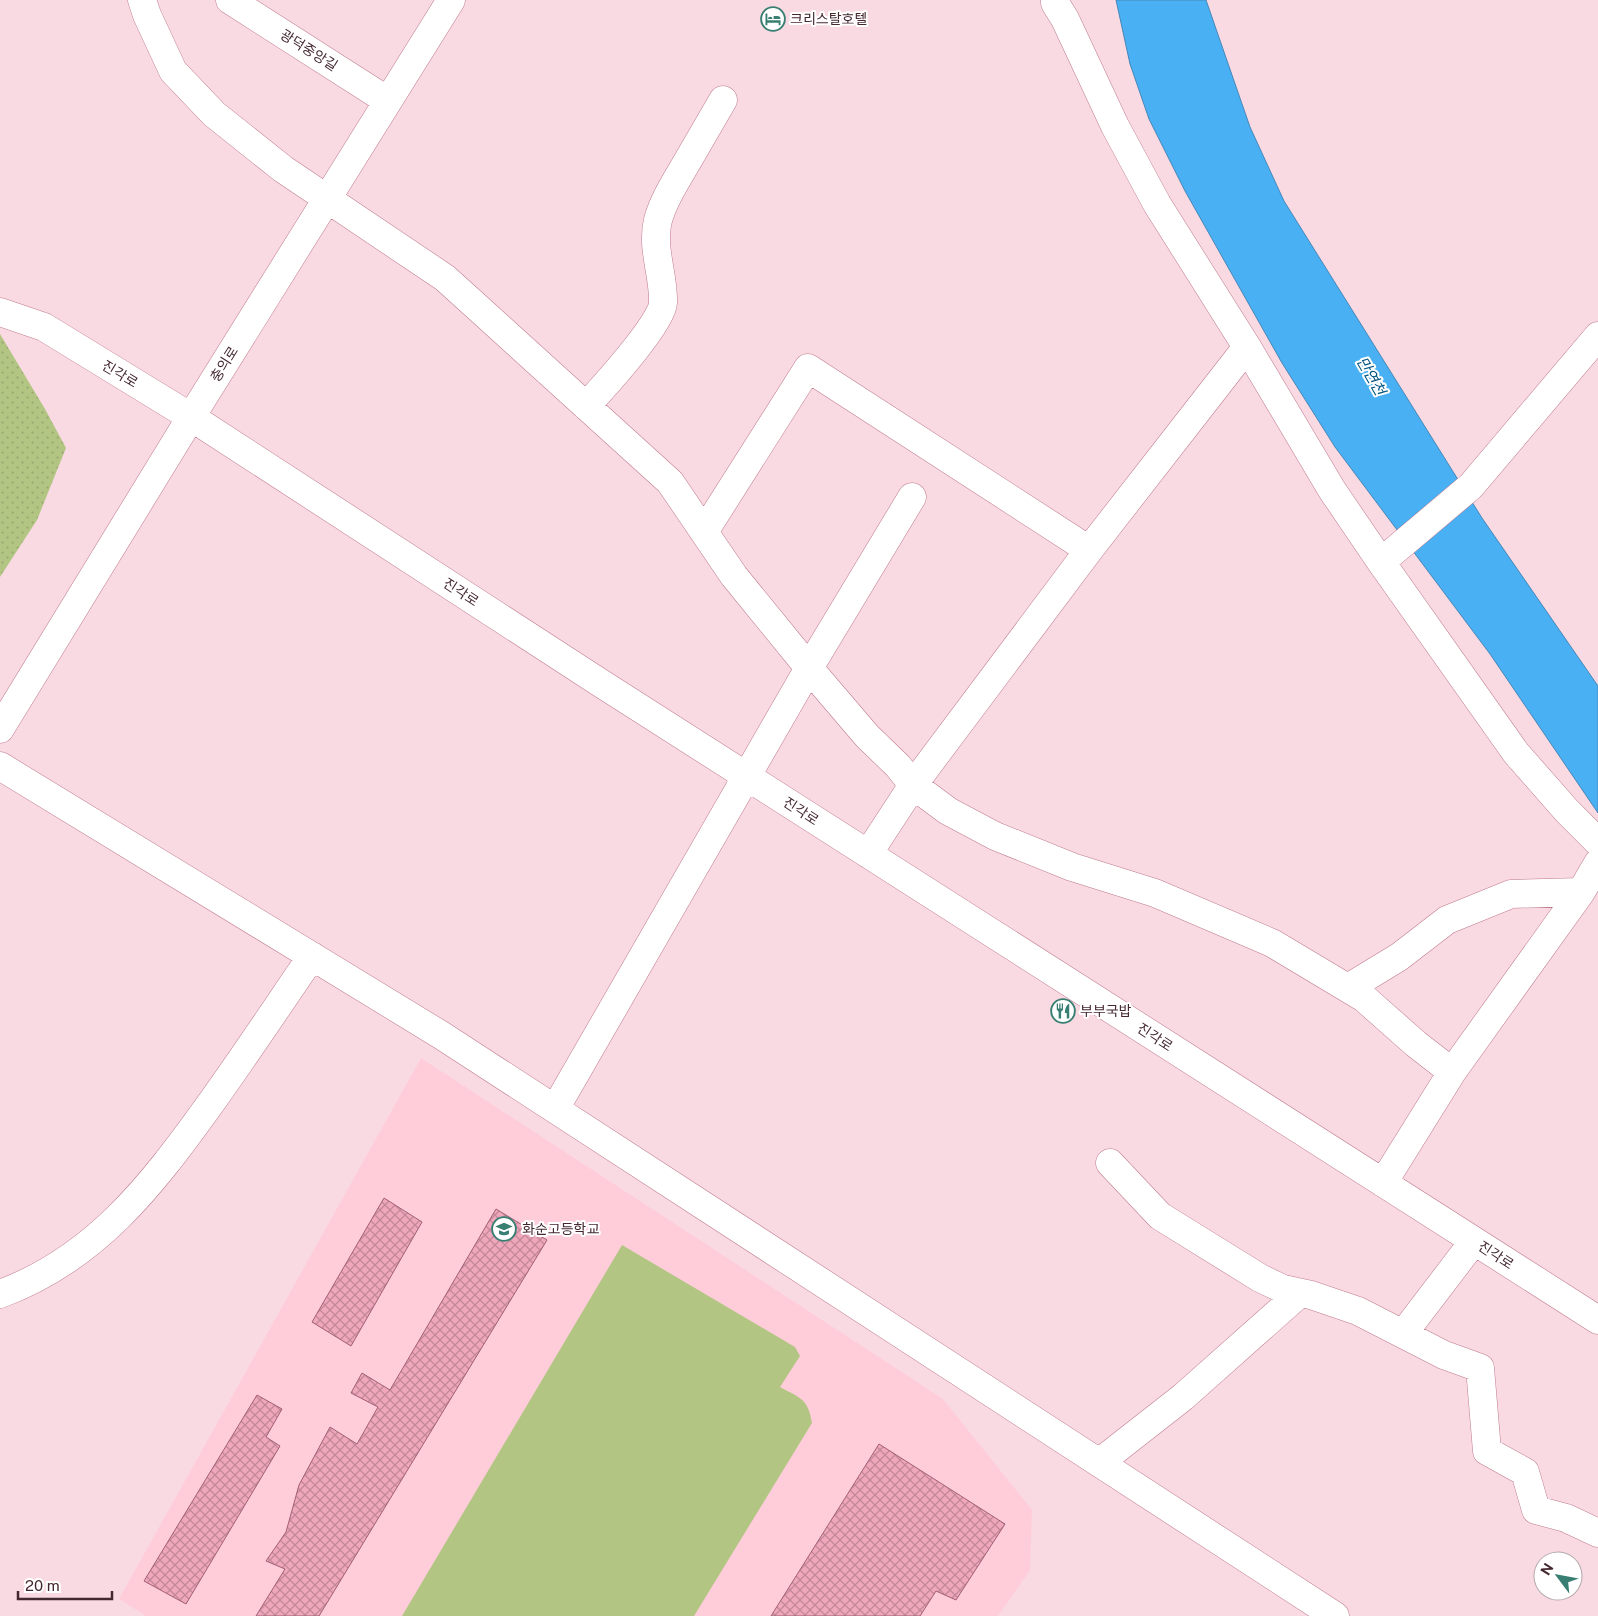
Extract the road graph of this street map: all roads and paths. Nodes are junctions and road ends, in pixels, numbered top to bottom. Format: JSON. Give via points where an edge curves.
{"nodes":[{"id":1,"x":142,"y":0,"type":"edge"},
{"id":2,"x":230,"y":0,"type":"edge"},
{"id":3,"x":451,"y":0,"type":"edge"},
{"id":4,"x":1055,"y":0,"type":"edge"},
{"id":5,"x":388,"y":100,"type":"junction"},
{"id":6,"x":724,"y":100,"type":"dead end"},
{"id":7,"x":326,"y":200,"type":"junction"},
{"id":8,"x":0,"y":312,"type":"edge"},
{"id":9,"x":1598,"y":336,"type":"edge"},
{"id":10,"x":1247,"y":347,"type":"junction"},
{"id":11,"x":586,"y":406,"type":"junction"},
{"id":12,"x":191,"y":417,"type":"junction"},
{"id":13,"x":912,"y":497,"type":"dead end"},
{"id":14,"x":704,"y":532,"type":"junction"},
{"id":15,"x":1089,"y":550,"type":"junction"},
{"id":16,"x":1381,"y":562,"type":"junction"},
{"id":17,"x":809,"y":668,"type":"junction"},
{"id":18,"x":0,"y":729,"type":"edge"},
{"id":19,"x":0,"y":766,"type":"edge"},
{"id":20,"x":748,"y":777,"type":"junction"},
{"id":21,"x":913,"y":785,"type":"junction"},
{"id":22,"x":1598,"y":842,"type":"edge"},
{"id":23,"x":868,"y":854,"type":"junction"},
{"id":24,"x":1598,"y":863,"type":"edge"},
{"id":25,"x":1581,"y":892,"type":"junction"},
{"id":26,"x":312,"y":956,"type":"junction"},
{"id":27,"x":1348,"y":988,"type":"junction"},
{"id":28,"x":1452,"y":1072,"type":"junction"},
{"id":29,"x":556,"y":1109,"type":"junction"},
{"id":30,"x":1110,"y":1163,"type":"dead end"},
{"id":31,"x":1383,"y":1182,"type":"junction"},
{"id":32,"x":1474,"y":1241,"type":"junction"},
{"id":33,"x":1300,"y":1293,"type":"junction"},
{"id":34,"x":0,"y":1294,"type":"edge"},
{"id":35,"x":1598,"y":1320,"type":"edge"},
{"id":36,"x":1403,"y":1334,"type":"junction"},
{"id":37,"x":1100,"y":1462,"type":"junction"},
{"id":38,"x":1598,"y":1533,"type":"edge"},
{"id":39,"x":1335,"y":1616,"type":"edge"}],
"edges":[{"from":1,"to":7,"type":"street","via":[[173,72],[214,114]]},
{"from":2,"to":5,"type":"street","name":"광덕중앙길"},
{"from":3,"to":5,"type":"street","name":"충의로"},
{"from":4,"to":10,"type":"street","via":[[1115,126],[1158,204]]},
{"from":5,"to":7,"type":"street","name":"충의로"},
{"from":6,"to":11,"type":"street","via":[[662,206],[655,236],[664,305],[631,355]]},
{"from":7,"to":11,"type":"street","via":[[445,278]]},
{"from":7,"to":12,"type":"street","name":"충의로"},
{"from":8,"to":12,"type":"street","name":"진각로","via":[[44,327]]},
{"from":9,"to":16,"type":"street","via":[[1471,486]]},
{"from":10,"to":15,"type":"street"},
{"from":10,"to":16,"type":"street","via":[[1332,490]]},
{"from":11,"to":14,"type":"street","via":[[670,482]]},
{"from":12,"to":18,"type":"street","name":"충의로"},
{"from":12,"to":20,"type":"street","name":"진각로"},
{"from":13,"to":17,"type":"street"},
{"from":14,"to":15,"type":"street","via":[[808,368]]},
{"from":14,"to":17,"type":"street","via":[[734,576]]},
{"from":15,"to":21,"type":"street"},
{"from":16,"to":22,"type":"street","via":[[1516,753]]},
{"from":17,"to":20,"type":"street"},
{"from":17,"to":21,"type":"street"},
{"from":19,"to":26,"type":"street"},
{"from":20,"to":23,"type":"street","name":"진각로"},
{"from":20,"to":29,"type":"street"},
{"from":21,"to":23,"type":"street"},
{"from":21,"to":27,"type":"street","via":[[948,811],[995,836],[1218,919],[1272,943]]},
{"from":23,"to":31,"type":"street","name":"진각로"},
{"from":24,"to":25,"type":"street"},
{"from":25,"to":27,"type":"street","via":[[1511,894],[1447,920],[1399,957]]},
{"from":25,"to":28,"type":"street"},
{"from":26,"to":29,"type":"street"},
{"from":26,"to":34,"type":"street","via":[[234,1071],[142,1193],[107,1228],[68,1258]]},
{"from":27,"to":28,"type":"street"},
{"from":28,"to":31,"type":"street"},
{"from":29,"to":37,"type":"street"},
{"from":30,"to":33,"type":"street","via":[[1160,1216],[1260,1278]]},
{"from":31,"to":32,"type":"street","name":"진각로"},
{"from":32,"to":35,"type":"street","name":"진각로"},
{"from":32,"to":36,"type":"street"},
{"from":33,"to":36,"type":"street","via":[[1358,1311]]},
{"from":33,"to":37,"type":"street","via":[[1183,1397]]},
{"from":36,"to":38,"type":"street","via":[[1444,1355],[1480,1368],[1487,1451],[1525,1472],[1536,1510],[1566,1518]]},
{"from":37,"to":39,"type":"street"}]}
